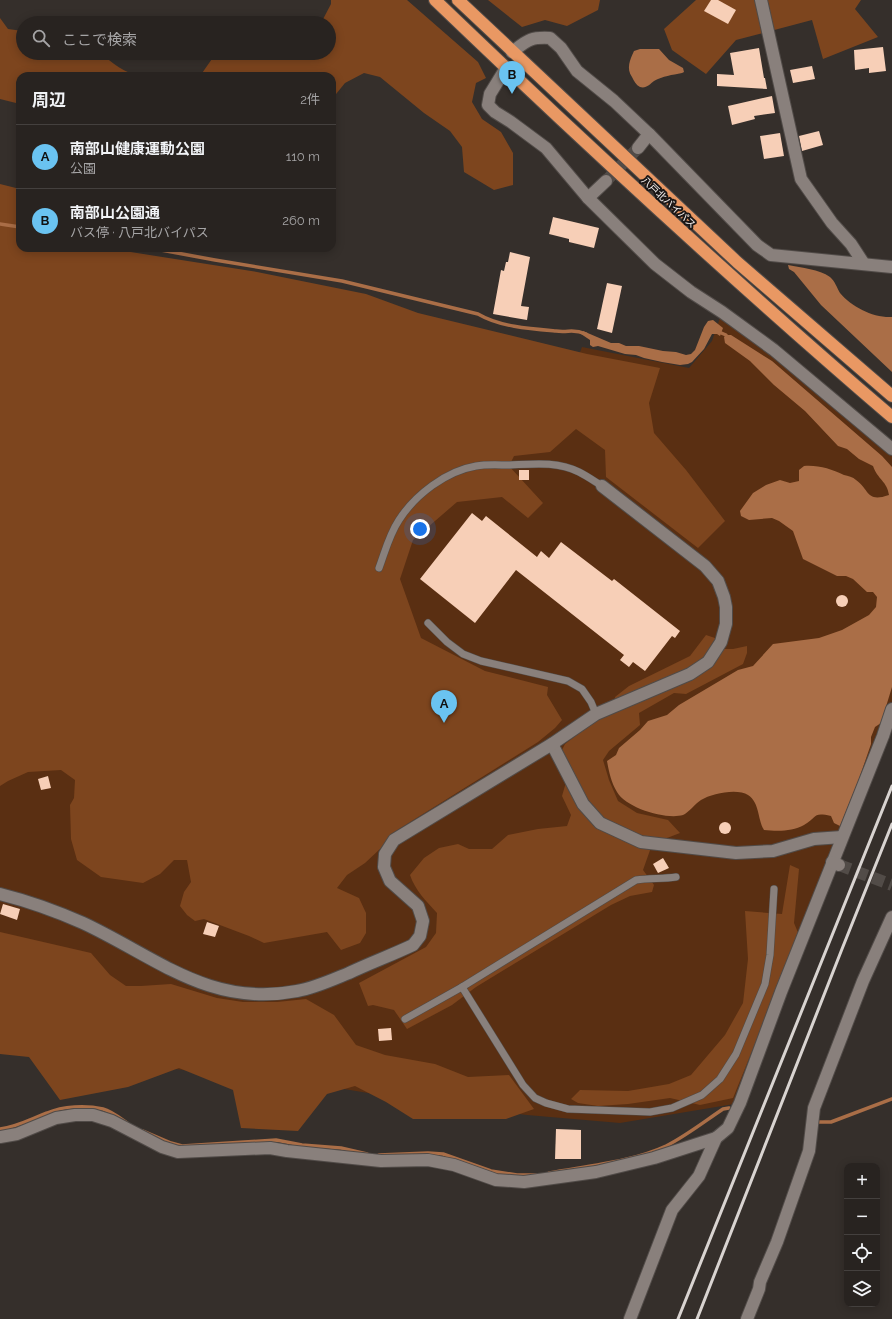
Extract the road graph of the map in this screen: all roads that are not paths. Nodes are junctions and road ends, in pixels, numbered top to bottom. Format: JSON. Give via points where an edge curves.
{"nodes":[{"id":1,"x":435,"y":0,"type":"edge"},
{"id":2,"x":458,"y":0,"type":"edge"},
{"id":3,"x":761,"y":0,"type":"edge"},
{"id":4,"x":512,"y":52,"type":"junction"},
{"id":5,"x":506,"y":68,"type":"junction"},
{"id":6,"x":649,"y":134,"type":"junction"},
{"id":7,"x":638,"y":148,"type":"tunnel mouth"},
{"id":8,"x":606,"y":181,"type":"tunnel mouth"},
{"id":9,"x":588,"y":198,"type":"junction"},
{"id":10,"x":864,"y":264,"type":"junction"},
{"id":11,"x":892,"y":267,"type":"edge"},
{"id":12,"x":892,"y":396,"type":"edge"},
{"id":13,"x":892,"y":417,"type":"edge"},
{"id":14,"x":892,"y":449,"type":"edge"},
{"id":15,"x":602,"y":486,"type":"joint"},
{"id":16,"x":379,"y":568,"type":"dead end"},
{"id":17,"x":428,"y":623,"type":"dead end"},
{"id":18,"x":892,"y":709,"type":"edge"},
{"id":19,"x":596,"y":714,"type":"junction"},
{"id":20,"x":552,"y":744,"type":"junction"},
{"id":21,"x":842,"y":837,"type":"junction"},
{"id":22,"x":676,"y":877,"type":"dead end"},
{"id":23,"x":774,"y":889,"type":"dead end"},
{"id":24,"x":0,"y":894,"type":"edge"},
{"id":25,"x":892,"y":917,"type":"edge"},
{"id":26,"x":462,"y":987,"type":"junction"},
{"id":27,"x":405,"y":1019,"type":"dead end"},
{"id":28,"x":0,"y":1137,"type":"edge"},
{"id":29,"x":716,"y":1138,"type":"junction"},
{"id":30,"x":630,"y":1319,"type":"edge"},
{"id":31,"x":747,"y":1319,"type":"edge"}],
"edges":[{"from":1,"to":5,"type":"highway","name":"八戸北バイパス"},
{"from":2,"to":4,"type":"highway","name":"八戸北バイパス"},
{"from":3,"to":10,"type":"street","via":[[801,179]]},
{"from":4,"to":6,"type":"street","via":[[535,37],[550,38],[577,71]]},
{"from":4,"to":12,"type":"highway","name":"八戸北バイパス","via":[[738,262]]},
{"from":5,"to":9,"type":"street","via":[[490,94],[488,105],[546,148]]},
{"from":5,"to":13,"type":"highway","name":"八戸北バイパス","via":[[706,252]]},
{"from":6,"to":7,"type":"street"},
{"from":6,"to":10,"type":"street","via":[[757,245],[771,255]]},
{"from":8,"to":9,"type":"street"},
{"from":9,"to":14,"type":"street","via":[[655,264],[774,350]]},
{"from":10,"to":11,"type":"street"},
{"from":15,"to":16,"type":"lane","via":[[578,471],[559,465],[477,466],[461,470],[431,487],[413,502],[398,521]]},
{"from":15,"to":19,"type":"street","via":[[705,566],[718,581],[724,597],[726,624],[721,642],[708,662],[690,674]]},
{"from":17,"to":19,"type":"lane","via":[[447,642],[475,659],[568,681],[582,689]]},
{"from":18,"to":21,"type":"street"},
{"from":19,"to":20,"type":"street"},
{"from":20,"to":21,"type":"street","via":[[583,804],[600,823],[641,842],[736,853],[773,852],[814,839]]},
{"from":20,"to":24,"type":"street","via":[[394,840],[386,854],[384,867],[390,881],[418,906],[423,921],[420,936],[413,945],[299,991],[276,995],[251,994],[207,986],[180,975],[83,924],[18,898]]},
{"from":21,"to":29,"type":"street","via":[[836,863],[780,992],[740,1103],[728,1128]]},
{"from":22,"to":26,"type":"lane","via":[[636,880]]},
{"from":23,"to":26,"type":"lane","via":[[770,954],[765,984],[736,1054],[720,1079],[702,1095],[672,1108],[650,1112],[568,1109],[534,1098],[523,1085]]},
{"from":25,"to":31,"type":"street","via":[[863,981],[814,1108],[810,1151]]},
{"from":26,"to":27,"type":"lane"},
{"from":28,"to":29,"type":"street","via":[[17,1134],[56,1118],[93,1115],[112,1121],[162,1147],[178,1152],[270,1148],[381,1161],[428,1160],[454,1165],[496,1180],[524,1182],[596,1172],[654,1158]]},
{"from":29,"to":30,"type":"street","via":[[699,1176],[672,1210]]}]}
